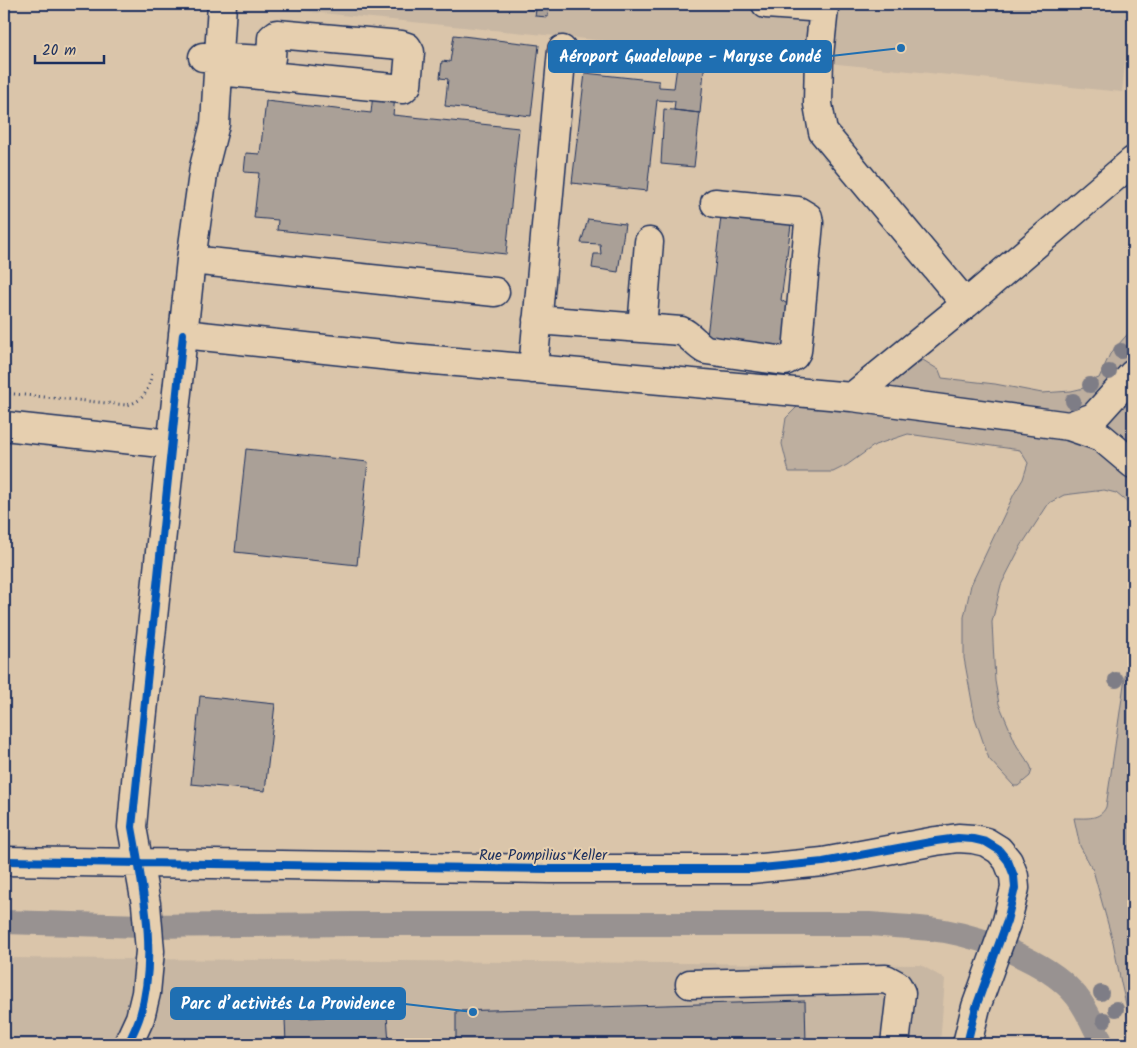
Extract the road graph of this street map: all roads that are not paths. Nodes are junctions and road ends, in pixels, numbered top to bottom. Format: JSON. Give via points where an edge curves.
{"nodes":[{"id":1,"x":205,"y":4,"type":"edge"},
{"id":2,"x":222,"y":4,"type":"edge"},
{"id":3,"x":766,"y":4,"type":"edge"},
{"id":4,"x":825,"y":6,"type":"edge"},
{"id":5,"x":562,"y":50,"type":"dead end"},
{"id":6,"x":214,"y":62,"type":"junction"},
{"id":7,"x":1133,"y":162,"type":"edge"},
{"id":8,"x":715,"y":203,"type":"dead end"},
{"id":9,"x":649,"y":242,"type":"dead end"},
{"id":10,"x":191,"y":260,"type":"junction"},
{"id":11,"x":495,"y":292,"type":"dead end"},
{"id":12,"x":966,"y":304,"type":"junction"},
{"id":13,"x":537,"y":320,"type":"junction"},
{"id":14,"x":642,"y":328,"type":"junction"},
{"id":15,"x":183,"y":334,"type":"junction"},
{"id":16,"x":532,"y":369,"type":"junction"},
{"id":17,"x":1133,"y":374,"type":"edge"},
{"id":18,"x":852,"y":398,"type":"junction"},
{"id":19,"x":4,"y":426,"type":"edge"},
{"id":20,"x":1069,"y":426,"type":"junction"},
{"id":21,"x":171,"y":444,"type":"junction"},
{"id":22,"x":1133,"y":464,"type":"edge"},
{"id":23,"x":4,"y":860,"type":"edge"},
{"id":24,"x":139,"y":864,"type":"junction"},
{"id":25,"x":690,"y":984,"type":"dead end"},
{"id":26,"x":128,"y":1044,"type":"edge"},
{"id":27,"x":895,"y":1044,"type":"edge"},
{"id":28,"x":967,"y":1044,"type":"edge"}],
"edges":[{"from":1,"to":6,"type":"street"},
{"from":2,"to":6,"type":"street"},
{"from":3,"to":4,"type":"street"},
{"from":4,"to":12,"type":"street","via":[[818,104],[823,132]]},
{"from":5,"to":13,"type":"street"},
{"from":6,"to":6,"type":"street","via":[[403,90],[407,85],[410,52],[401,45],[277,34],[272,38],[268,60]]},
{"from":6,"to":10,"type":"street","via":[[215,124],[204,167]]},
{"from":7,"to":12,"type":"street"},
{"from":8,"to":14,"type":"street","via":[[798,211],[808,217],[797,351],[785,361],[706,350],[681,331]]},
{"from":9,"to":14,"type":"street"},
{"from":10,"to":11,"type":"street"},
{"from":10,"to":15,"type":"street"},
{"from":12,"to":18,"type":"street"},
{"from":13,"to":14,"type":"street"},
{"from":13,"to":16,"type":"street"},
{"from":15,"to":16,"type":"street"},
{"from":15,"to":21,"type":"street"},
{"from":16,"to":18,"type":"street"},
{"from":17,"to":20,"type":"street","via":[[1094,417]]},
{"from":18,"to":20,"type":"street"},
{"from":19,"to":21,"type":"street"},
{"from":20,"to":22,"type":"street","via":[[1101,437]]},
{"from":21,"to":24,"type":"street","via":[[132,828]]},
{"from":23,"to":24,"type":"street","name":"Rue Pompilius Keller"},
{"from":24,"to":26,"type":"street","via":[[150,951],[146,993],[140,1018]]},
{"from":24,"to":28,"type":"street","name":"Rue Pompilius Keller","via":[[550,870],[751,869],[823,862],[958,838],[973,839],[999,850],[1008,861],[1016,888],[976,1007]]},
{"from":25,"to":27,"type":"street","via":[[886,979],[897,984],[901,993]]}]}
